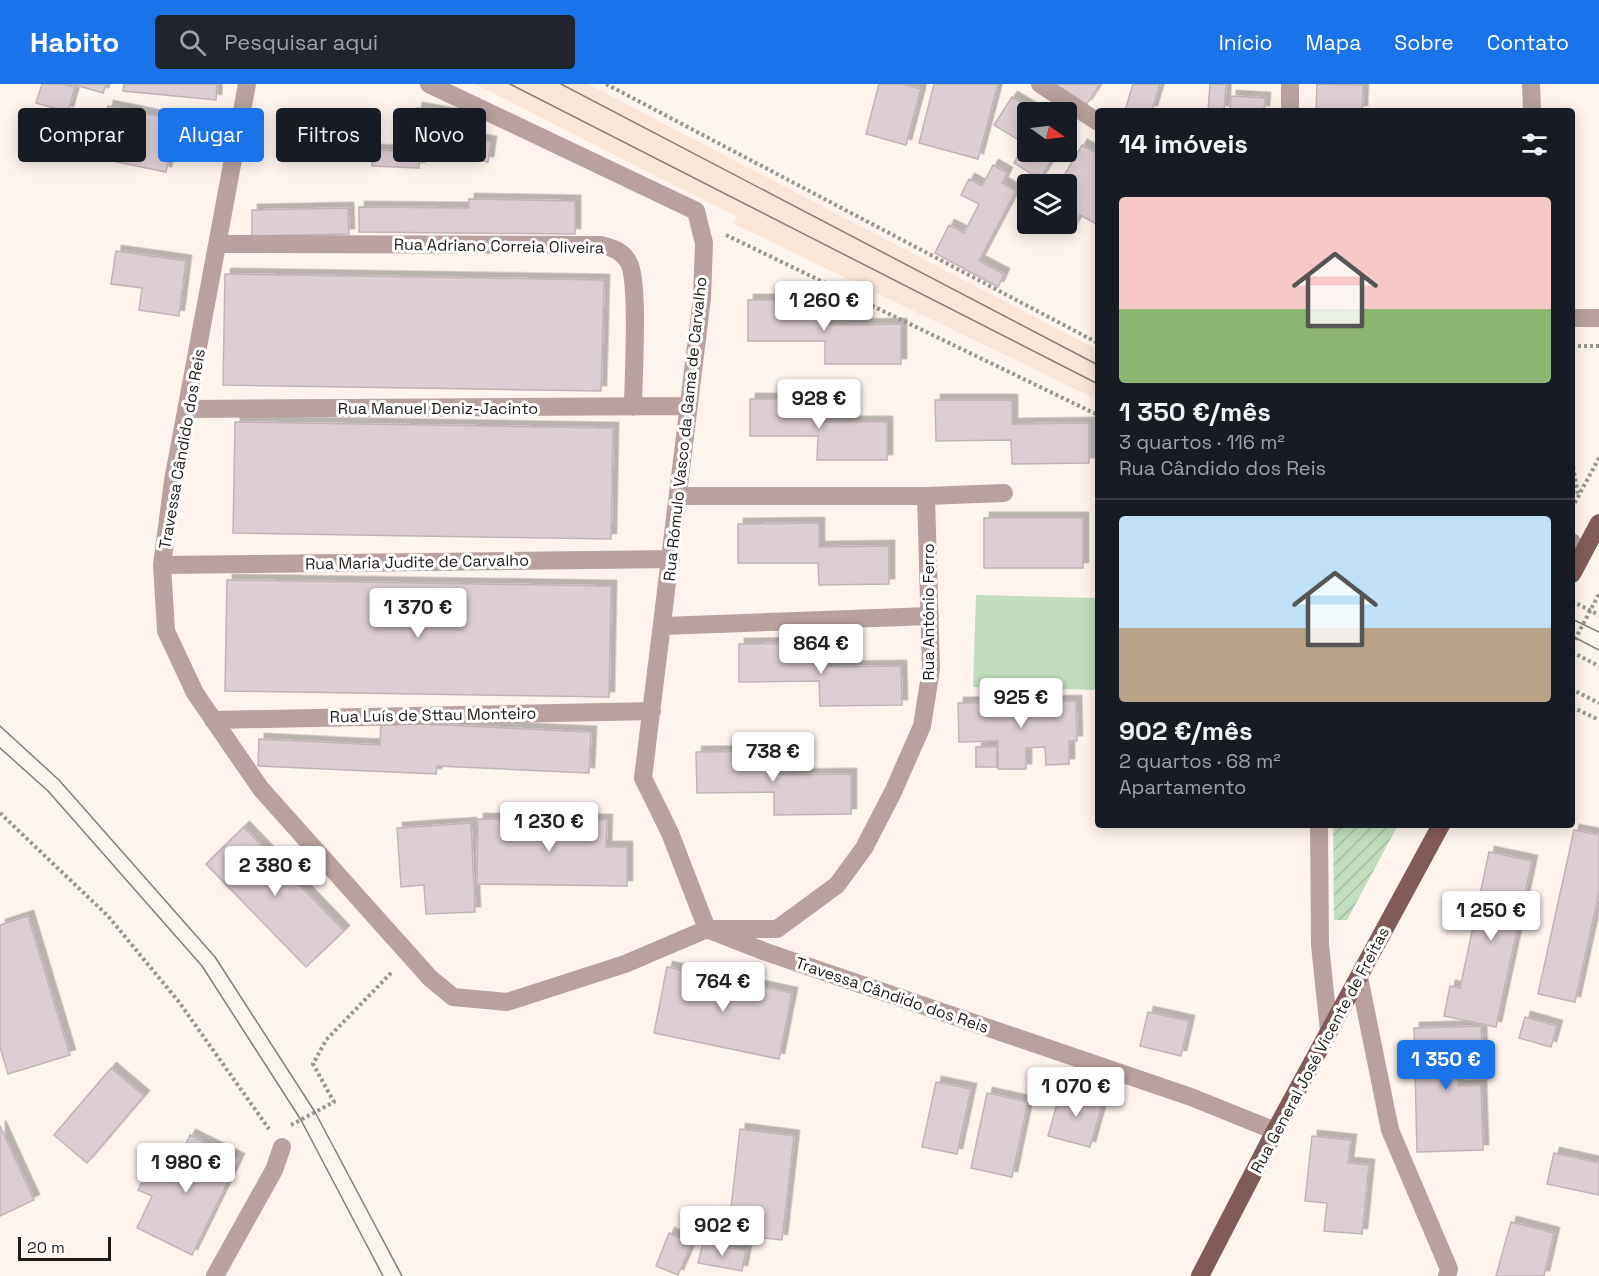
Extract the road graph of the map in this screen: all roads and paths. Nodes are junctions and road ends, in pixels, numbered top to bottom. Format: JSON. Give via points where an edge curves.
{"nodes":[{"id":1,"x":247,"y":84,"type":"edge"},
{"id":2,"x":429,"y":84,"type":"edge"},
{"id":3,"x":606,"y":84,"type":"edge"},
{"id":4,"x":1040,"y":84,"type":"edge"},
{"id":5,"x":1290,"y":84,"type":"edge"},
{"id":6,"x":1531,"y":84,"type":"edge"},
{"id":7,"x":1290,"y":108,"type":"edge"},
{"id":8,"x":1532,"y":108,"type":"edge"},
{"id":9,"x":1095,"y":120,"type":"edge"},
{"id":10,"x":698,"y":221,"type":"junction"},
{"id":11,"x":218,"y":244,"type":"junction"},
{"id":12,"x":1575,"y":318,"type":"edge"},
{"id":13,"x":1599,"y":318,"type":"edge"},
{"id":14,"x":1095,"y":340,"type":"edge"},
{"id":15,"x":1575,"y":346,"type":"edge"},
{"id":16,"x":1599,"y":346,"type":"edge"},
{"id":17,"x":633,"y":406,"type":"junction"},
{"id":18,"x":688,"y":406,"type":"junction"},
{"id":19,"x":188,"y":409,"type":"junction"},
{"id":20,"x":1095,"y":414,"type":"edge"},
{"id":21,"x":1599,"y":458,"type":"edge"},
{"id":22,"x":1575,"y":478,"type":"edge"},
{"id":23,"x":1004,"y":493,"type":"dead end"},
{"id":24,"x":678,"y":496,"type":"junction"},
{"id":25,"x":926,"y":496,"type":"junction"},
{"id":26,"x":1578,"y":496,"type":"junction"},
{"id":27,"x":1575,"y":502,"type":"edge"},
{"id":28,"x":1599,"y":523,"type":"edge"},
{"id":29,"x":671,"y":558,"type":"junction"},
{"id":30,"x":162,"y":565,"type":"junction"},
{"id":31,"x":1576,"y":567,"type":"edge"},
{"id":32,"x":1599,"y":594,"type":"edge"},
{"id":33,"x":1575,"y":602,"type":"edge"},
{"id":34,"x":1599,"y":615,"type":"edge"},
{"id":35,"x":930,"y":616,"type":"junction"},
{"id":36,"x":663,"y":626,"type":"junction"},
{"id":37,"x":1575,"y":639,"type":"edge"},
{"id":38,"x":1575,"y":654,"type":"edge"},
{"id":39,"x":1599,"y":666,"type":"edge"},
{"id":40,"x":1575,"y":691,"type":"edge"},
{"id":41,"x":1599,"y":703,"type":"edge"},
{"id":42,"x":1575,"y":708,"type":"edge"},
{"id":43,"x":652,"y":711,"type":"junction"},
{"id":44,"x":213,"y":720,"type":"junction"},
{"id":45,"x":1599,"y":720,"type":"edge"},
{"id":46,"x":0,"y":813,"type":"edge"},
{"id":47,"x":1318,"y":828,"type":"edge"},
{"id":48,"x":1440,"y":828,"type":"edge"},
{"id":49,"x":707,"y":929,"type":"junction"},
{"id":50,"x":409,"y":954,"type":"junction"},
{"id":51,"x":1359,"y":977,"type":"junction"},
{"id":52,"x":1329,"y":1031,"type":"junction"},
{"id":53,"x":1275,"y":1131,"type":"junction"},
{"id":54,"x":282,"y":1147,"type":"junction"},
{"id":55,"x":1450,"y":1274,"type":"edge"},
{"id":56,"x":214,"y":1276,"type":"edge"},
{"id":57,"x":1200,"y":1276,"type":"edge"}],
"edges":[{"from":1,"to":11,"type":"street","name":"Travessa Cândido dos Reis"},
{"from":2,"to":10,"type":"street","via":[[696,211]]},
{"from":3,"to":14,"type":"path"},
{"from":4,"to":9,"type":"street"},
{"from":5,"to":7,"type":"street"},
{"from":6,"to":8,"type":"street"},
{"from":10,"to":18,"type":"street","name":"Rua Rómulo Vasco da Gama de Carvalho","via":[[704,243],[702,298]]},
{"from":10,"to":20,"type":"path"},
{"from":11,"to":17,"type":"street","name":"Rua Adriano Correia Oliveira","via":[[600,245],[618,249],[629,262],[633,286]]},
{"from":11,"to":19,"type":"street","name":"Travessa Cândido dos Reis"},
{"from":12,"to":13,"type":"street"},
{"from":15,"to":16,"type":"path"},
{"from":17,"to":18,"type":"street","name":"Rua Manuel Deniz-Jacinto"},
{"from":17,"to":19,"type":"street","name":"Rua Manuel Deniz-Jacinto"},
{"from":18,"to":24,"type":"street","name":"Rua Rómulo Vasco da Gama de Carvalho"},
{"from":19,"to":30,"type":"street","name":"Travessa Cândido dos Reis"},
{"from":21,"to":26,"type":"path"},
{"from":22,"to":26,"type":"path"},
{"from":23,"to":25,"type":"street"},
{"from":24,"to":25,"type":"street"},
{"from":24,"to":29,"type":"street","name":"Rua Rómulo Vasco da Gama de Carvalho"},
{"from":25,"to":35,"type":"street","name":"Rua António Ferro"},
{"from":26,"to":27,"type":"path"},
{"from":28,"to":31,"type":"main road"},
{"from":29,"to":30,"type":"street","name":"Rua Maria Judite de Carvalho"},
{"from":29,"to":36,"type":"street","name":"Rua Rómulo Vasco da Gama de Carvalho"},
{"from":30,"to":44,"type":"street","name":"Travessa Cândido dos Reis","via":[[166,631],[195,693]]},
{"from":32,"to":37,"type":"path"},
{"from":33,"to":34,"type":"path","bridge":true},
{"from":35,"to":36,"type":"street"},
{"from":35,"to":49,"type":"street","name":"Rua António Ferro","via":[[932,669],[922,726],[864,848],[837,885],[777,928]]},
{"from":36,"to":43,"type":"street","name":"Rua Rómulo Vasco da Gama de Carvalho"},
{"from":38,"to":39,"type":"path"},
{"from":40,"to":41,"type":"path"},
{"from":42,"to":45,"type":"path"},
{"from":43,"to":44,"type":"street","name":"Rua Luís de Sttau Monteiro"},
{"from":43,"to":49,"type":"street","name":"Rua Rómulo Vasco da Gama de Carvalho","via":[[644,778]]},
{"from":44,"to":50,"type":"street","name":"Travessa Cândido dos Reis","via":[[261,789]]},
{"from":46,"to":54,"type":"path","via":[[108,916],[179,1002]]},
{"from":47,"to":52,"type":"street","via":[[1320,945]]},
{"from":48,"to":51,"type":"main road","name":"Rua General José Vicente de Freitas"},
{"from":49,"to":50,"type":"street","name":"Travessa Cândido dos Reis","via":[[625,964],[507,1002],[453,997]]},
{"from":49,"to":53,"type":"street","name":"Travessa Cândido dos Reis","via":[[1191,1096]]},
{"from":50,"to":54,"type":"path","via":[[326,1040],[313,1064],[334,1102],[288,1127]]},
{"from":51,"to":52,"type":"main road","name":"Rua General José Vicente de Freitas"},
{"from":51,"to":55,"type":"street","via":[[1390,1130]]},
{"from":52,"to":53,"type":"main road","name":"Rua General José Vicente de Freitas"},
{"from":53,"to":57,"type":"main road","name":"Rua General José Vicente de Freitas"},
{"from":54,"to":56,"type":"street","via":[[274,1170]]}]}
